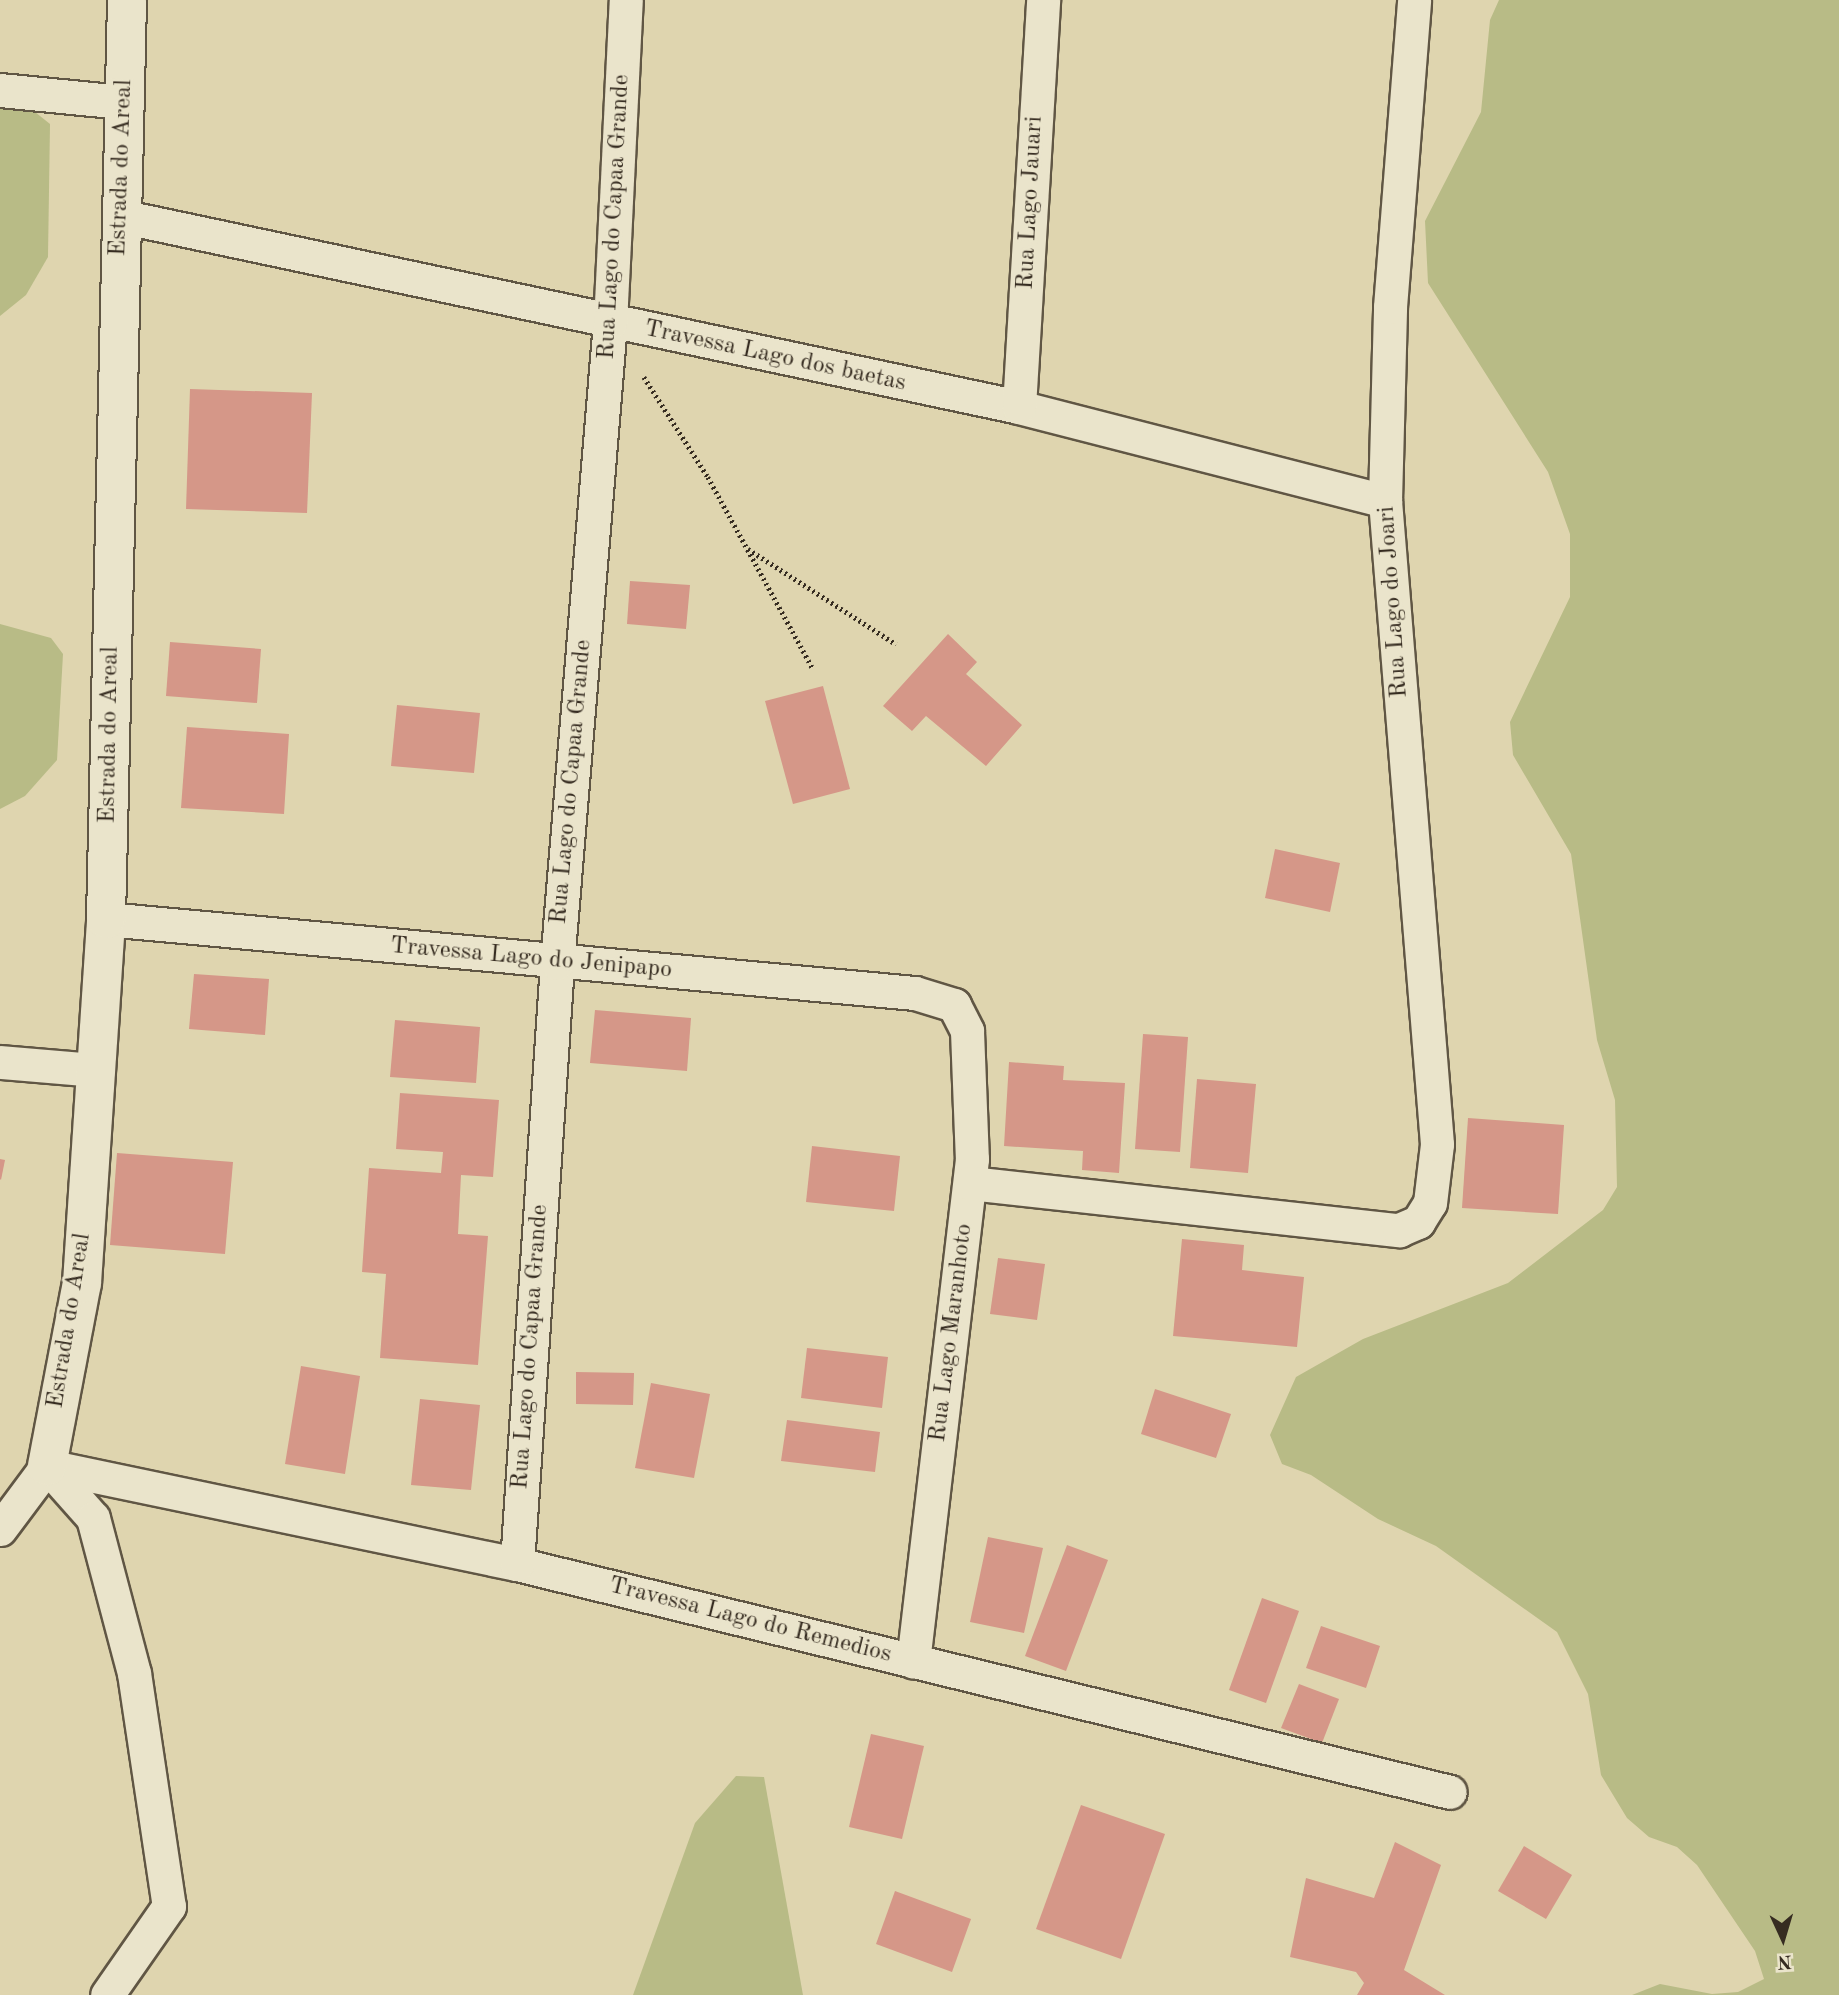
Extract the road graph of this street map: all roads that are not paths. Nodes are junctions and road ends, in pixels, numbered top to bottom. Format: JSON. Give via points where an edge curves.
{"nodes":[{"id":1,"x":127,"y":0,"type":"edge"},
{"id":2,"x":626,"y":0,"type":"edge"},
{"id":3,"x":1042,"y":0,"type":"edge"},
{"id":4,"x":1413,"y":0,"type":"edge"},
{"id":5,"x":0,"y":90,"type":"edge"},
{"id":6,"x":123,"y":102,"type":"junction"},
{"id":7,"x":120,"y":216,"type":"junction"},
{"id":8,"x":610,"y":323,"type":"junction"},
{"id":9,"x":1019,"y":407,"type":"junction"},
{"id":10,"x":1385,"y":501,"type":"junction"},
{"id":11,"x":106,"y":919,"type":"junction"},
{"id":12,"x":557,"y":963,"type":"junction"},
{"id":13,"x":954,"y":1005,"type":"joint"},
{"id":14,"x":0,"y":1062,"type":"edge"},
{"id":15,"x":95,"y":1070,"type":"junction"},
{"id":16,"x":970,"y":1183,"type":"junction"},
{"id":17,"x":47,"y":1466,"type":"junction"},
{"id":18,"x":0,"y":1529,"type":"edge"},
{"id":19,"x":517,"y":1564,"type":"junction"},
{"id":20,"x":914,"y":1662,"type":"junction"},
{"id":21,"x":1450,"y":1792,"type":"dead end"},
{"id":22,"x":107,"y":1995,"type":"edge"}],
"edges":[{"from":1,"to":6,"type":"street","name":"Estrada do Areal"},
{"from":2,"to":8,"type":"street","name":"Rua Lago do Capaa Grande"},
{"from":3,"to":9,"type":"street","name":"Rua Lago Jauari"},
{"from":4,"to":10,"type":"street","name":"Rua Lago do Joari","via":[[1390,307]]},
{"from":5,"to":6,"type":"street"},
{"from":6,"to":7,"type":"street","name":"Estrada do Areal"},
{"from":7,"to":8,"type":"street","name":"Travessa Lago dos baetas"},
{"from":7,"to":11,"type":"street","name":"Estrada do Areal"},
{"from":8,"to":9,"type":"street","name":"Travessa Lago dos baetas"},
{"from":8,"to":12,"type":"street","name":"Rua Lago do Capaa Grande"},
{"from":9,"to":10,"type":"street","name":"Travessa Lago dos baetas"},
{"from":10,"to":16,"type":"street","name":"Rua Lago do Joari","via":[[1437,1144],[1430,1203],[1418,1222],[1399,1230]]},
{"from":11,"to":12,"type":"street","name":"Travessa Lago do Jenipapo"},
{"from":11,"to":15,"type":"street","name":"Estrada do Areal"},
{"from":12,"to":13,"type":"street","name":"Travessa Lago do Jenipapo","via":[[915,993]]},
{"from":12,"to":19,"type":"street","name":"Rua Lago do Capaa Grande"},
{"from":13,"to":16,"type":"street","name":"Rua Lago Maranhoto","via":[[967,1031],[972,1082]]},
{"from":14,"to":15,"type":"street"},
{"from":15,"to":17,"type":"street","name":"Estrada do Areal","via":[[82,1283]]},
{"from":16,"to":20,"type":"street","name":"Rua Lago Maranhoto"},
{"from":17,"to":18,"type":"street"},
{"from":17,"to":19,"type":"street","name":"Travessa Lago do Remedios"},
{"from":17,"to":22,"type":"street","via":[[93,1518],[134,1673],[169,1906]]},
{"from":19,"to":20,"type":"street","name":"Travessa Lago do Remedios"},
{"from":20,"to":21,"type":"street","name":"Travessa Lago do Remedios"}]}
